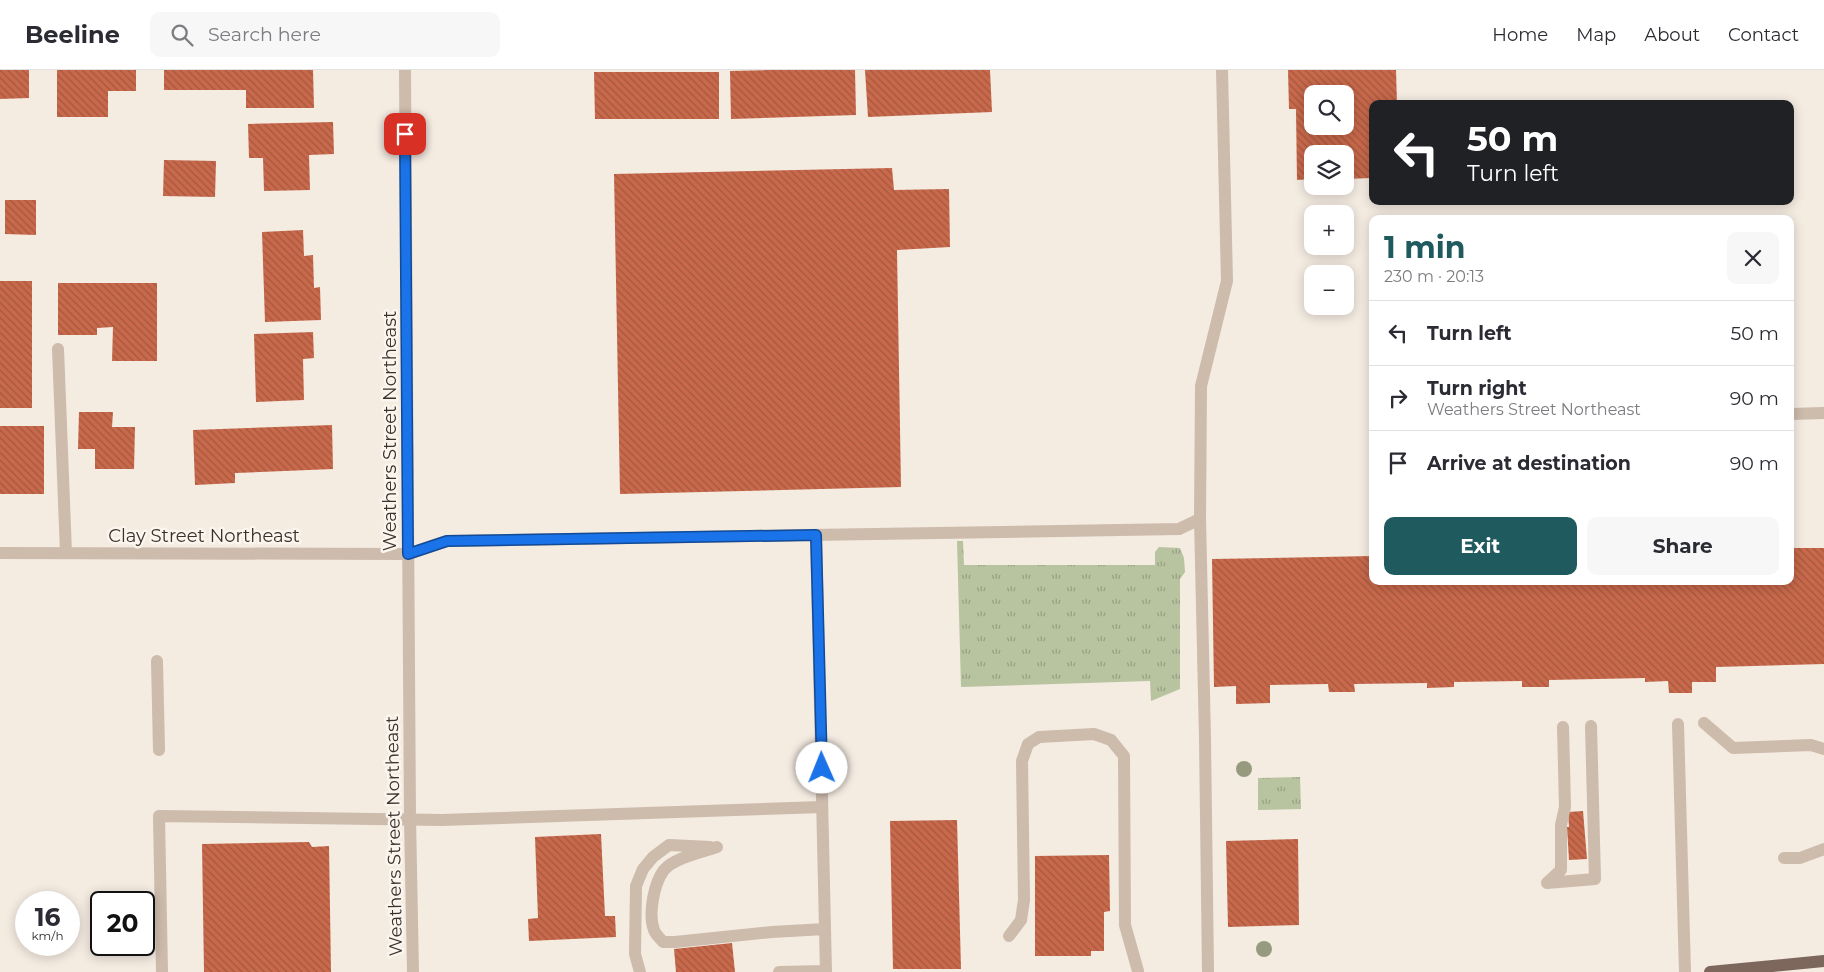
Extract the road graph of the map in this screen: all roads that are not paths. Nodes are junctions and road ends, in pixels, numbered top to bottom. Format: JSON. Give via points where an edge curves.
{"nodes":[{"id":1,"x":404,"y":70,"type":"edge"},
{"id":2,"x":1222,"y":70,"type":"edge"},
{"id":3,"x":58,"y":349,"type":"dead end"},
{"id":4,"x":1794,"y":414,"type":"edge"},
{"id":5,"x":1824,"y":414,"type":"edge"},
{"id":6,"x":1200,"y":519,"type":"junction"},
{"id":7,"x":816,"y":535,"type":"junction"},
{"id":8,"x":0,"y":553,"type":"edge"},
{"id":9,"x":66,"y":553,"type":"junction"},
{"id":10,"x":408,"y":554,"type":"junction"},
{"id":11,"x":156,"y":661,"type":"dead end"},
{"id":12,"x":1704,"y":723,"type":"dead end"},
{"id":13,"x":1678,"y":724,"type":"dead end"},
{"id":14,"x":1592,"y":726,"type":"dead end"},
{"id":15,"x":1563,"y":727,"type":"dead end"},
{"id":16,"x":1824,"y":749,"type":"edge"},
{"id":17,"x":159,"y":750,"type":"dead end"},
{"id":18,"x":822,"y":807,"type":"junction"},
{"id":19,"x":410,"y":818,"type":"junction"},
{"id":20,"x":1824,"y":849,"type":"edge"},
{"id":21,"x":1784,"y":858,"type":"dead end"},
{"id":22,"x":825,"y":929,"type":"junction"},
{"id":23,"x":1009,"y":936,"type":"dead end"},
{"id":24,"x":1824,"y":961,"type":"edge"},
{"id":25,"x":826,"y":971,"type":"edge"},
{"id":26,"x":1138,"y":971,"type":"edge"},
{"id":27,"x":162,"y":972,"type":"edge"},
{"id":28,"x":413,"y":972,"type":"edge"},
{"id":29,"x":640,"y":972,"type":"edge"},
{"id":30,"x":779,"y":972,"type":"edge"},
{"id":31,"x":1208,"y":972,"type":"edge"},
{"id":32,"x":1685,"y":972,"type":"edge"},
{"id":33,"x":1710,"y":972,"type":"edge"}],
"edges":[{"from":1,"to":10,"type":"street","name":"Weathers Street Northeast"},
{"from":2,"to":6,"type":"street","via":[[1227,282],[1201,386]]},
{"from":3,"to":9,"type":"street"},
{"from":4,"to":5,"type":"street"},
{"from":6,"to":7,"type":"street","name":"Clay Street Northeast","via":[[1179,529]]},
{"from":6,"to":31,"type":"street"},
{"from":7,"to":10,"type":"street","name":"Clay Street Northeast","via":[[447,541]]},
{"from":7,"to":18,"type":"street"},
{"from":8,"to":9,"type":"street","name":"Clay Street Northeast"},
{"from":9,"to":10,"type":"street","name":"Clay Street Northeast"},
{"from":10,"to":19,"type":"street","name":"Weathers Street Northeast"},
{"from":11,"to":17,"type":"street"},
{"from":12,"to":16,"type":"street","via":[[1733,748],[1810,745]]},
{"from":13,"to":32,"type":"street"},
{"from":14,"to":15,"type":"street","via":[[1595,879],[1547,883],[1561,870],[1561,825],[1565,807]]},
{"from":18,"to":19,"type":"street","via":[[482,819]]},
{"from":18,"to":22,"type":"street"},
{"from":19,"to":27,"type":"street","via":[[159,816]]},
{"from":19,"to":28,"type":"street","name":"Weathers Street Northeast"},
{"from":20,"to":21,"type":"street","via":[[1800,858]]},
{"from":22,"to":25,"type":"street"},
{"from":22,"to":29,"type":"street","via":[[663,942],[654,931],[651,913],[655,889],[664,870],[680,859],[717,847],[669,845],[643,869],[636,886],[635,954]]},
{"from":23,"to":26,"type":"street","via":[[1021,920],[1024,900],[1022,761],[1028,744],[1039,736],[1094,734],[1110,740],[1124,756],[1125,925]]},
{"from":24,"to":33,"type":"main road"},
{"from":25,"to":30,"type":"street"}]}
